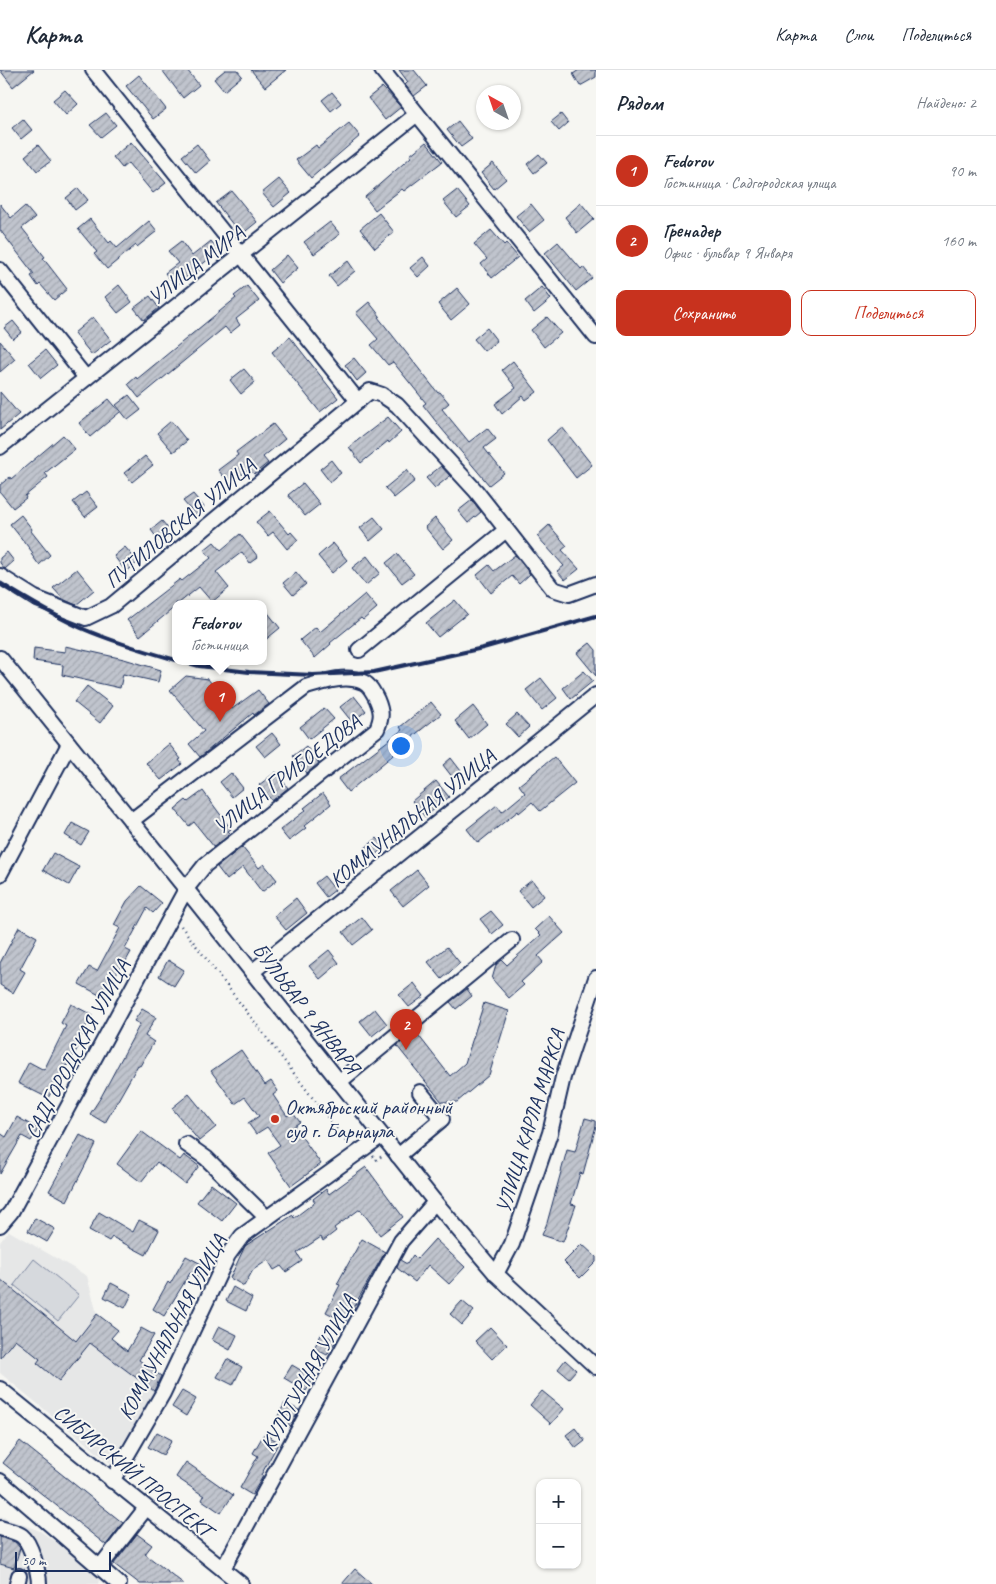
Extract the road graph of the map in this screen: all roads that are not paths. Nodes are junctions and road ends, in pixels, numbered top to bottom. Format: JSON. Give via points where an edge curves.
{"nodes":[{"id":1,"x":94,"y":70,"type":"edge"},
{"id":2,"x":382,"y":70,"type":"edge"},
{"id":3,"x":417,"y":114,"type":"junction"},
{"id":4,"x":241,"y":254,"type":"junction"},
{"id":5,"x":0,"y":270,"type":"edge"},
{"id":6,"x":596,"y":336,"type":"edge"},
{"id":7,"x":86,"y":378,"type":"junction"},
{"id":8,"x":358,"y":401,"type":"junction"},
{"id":9,"x":0,"y":447,"type":"edge"},
{"id":10,"x":506,"y":530,"type":"junction"},
{"id":11,"x":0,"y":576,"type":"edge"},
{"id":12,"x":596,"y":584,"type":"edge"},
{"id":13,"x":359,"y":650,"type":"dead end"},
{"id":14,"x":0,"y":658,"type":"edge"},
{"id":15,"x":596,"y":695,"type":"edge"},
{"id":16,"x":69,"y":744,"type":"junction"},
{"id":17,"x":131,"y":821,"type":"junction"},
{"id":18,"x":0,"y":874,"type":"edge"},
{"id":19,"x":186,"y":889,"type":"junction"},
{"id":20,"x":512,"y":940,"type":"dead end"},
{"id":21,"x":252,"y":972,"type":"junction"},
{"id":22,"x":596,"y":978,"type":"edge"},
{"id":23,"x":339,"y":1082,"type":"junction"},
{"id":24,"x":420,"y":1092,"type":"dead end"},
{"id":25,"x":381,"y":1136,"type":"junction"},
{"id":26,"x":186,"y":1144,"type":"dead end"},
{"id":27,"x":395,"y":1152,"type":"junction"},
{"id":28,"x":435,"y":1202,"type":"junction"},
{"id":29,"x":267,"y":1218,"type":"junction"},
{"id":30,"x":0,"y":1225,"type":"edge"},
{"id":31,"x":496,"y":1274,"type":"junction"},
{"id":32,"x":596,"y":1367,"type":"edge"},
{"id":33,"x":0,"y":1389,"type":"edge"},
{"id":34,"x":0,"y":1481,"type":"edge"},
{"id":35,"x":112,"y":1481,"type":"junction"},
{"id":36,"x":146,"y":1508,"type":"junction"},
{"id":37,"x":0,"y":1528,"type":"edge"},
{"id":38,"x":100,"y":1567,"type":"junction"},
{"id":39,"x":223,"y":1569,"type":"junction"},
{"id":40,"x":38,"y":1584,"type":"edge"},
{"id":41,"x":119,"y":1584,"type":"edge"},
{"id":42,"x":242,"y":1584,"type":"edge"}],
"edges":[{"from":1,"to":4,"type":"street"},
{"from":2,"to":3,"type":"street"},
{"from":3,"to":4,"type":"street","name":"УЛИЦА МИРА"},
{"from":3,"to":6,"type":"street"},
{"from":4,"to":7,"type":"street","name":"УЛИЦА МИРА"},
{"from":4,"to":8,"type":"street"},
{"from":5,"to":7,"type":"street"},
{"from":7,"to":9,"type":"street","name":"УЛИЦА МИРА"},
{"from":8,"to":10,"type":"street","name":"ПУТИЛОВСКАЯ УЛИЦА","via":[[370,391],[397,405],[476,491]]},
{"from":8,"to":11,"type":"street","name":"ПУТИЛОВСКАЯ УЛИЦА","via":[[111,606],[86,618],[35,598]]},
{"from":10,"to":12,"type":"street","via":[[553,589],[569,594]]},
{"from":10,"to":13,"type":"street"},
{"from":14,"to":16,"type":"street","name":"БУЛЬВАР 9 ЯНВАРЯ"},
{"from":15,"to":21,"type":"street","name":"КОММУНАЛЬНАЯ УЛИЦА"},
{"from":16,"to":17,"type":"street","name":"БУЛЬВАР 9 ЯНВАРЯ"},
{"from":16,"to":18,"type":"street"},
{"from":17,"to":19,"type":"street","name":"БУЛЬВАР 9 ЯНВАРЯ"},
{"from":17,"to":19,"type":"street","name":"УЛИЦА ГРИБОЕДОВА","via":[[306,687],[337,680],[365,682],[380,707],[382,719],[377,729],[205,865]]},
{"from":19,"to":21,"type":"street","name":"БУЛЬВАР 9 ЯНВАРЯ"},
{"from":19,"to":30,"type":"street","name":"САДГОРОДСКАЯ УЛИЦА","via":[[11,1212]]},
{"from":20,"to":23,"type":"street"},
{"from":21,"to":23,"type":"street","name":"БУЛЬВАР 9 ЯНВАРЯ"},
{"from":22,"to":31,"type":"street","name":"УЛИЦА КАРЛА МАРКСА","via":[[563,1077],[550,1133],[512,1244]]},
{"from":23,"to":25,"type":"street","name":"БУЛЬВАР 9 ЯНВАРЯ"},
{"from":24,"to":27,"type":"street","via":[[442,1119]]},
{"from":25,"to":27,"type":"street","name":"БУЛЬВАР 9 ЯНВАРЯ"},
{"from":25,"to":29,"type":"street","name":"КОММУНАЛЬНАЯ УЛИЦА"},
{"from":26,"to":29,"type":"street","via":[[206,1158]]},
{"from":27,"to":28,"type":"street","name":"БУЛЬВАР 9 ЯНВАРЯ"},
{"from":28,"to":31,"type":"street","name":"БУЛЬВАР 9 ЯНВАРЯ"},
{"from":28,"to":39,"type":"street","name":"КУЛЬТУРНАЯ УЛИЦА","via":[[402,1241]]},
{"from":29,"to":35,"type":"street","name":"КОММУНАЛЬНАЯ УЛИЦА","via":[[242,1236],[228,1255],[163,1393]]},
{"from":31,"to":32,"type":"street","name":"БУЛЬВАР 9 ЯНВАРЯ"},
{"from":33,"to":35,"type":"street","name":"СИБИРСКИЙ ПРОСПЕКТ"},
{"from":34,"to":38,"type":"street"},
{"from":35,"to":36,"type":"street","name":"СИБИРСКИЙ ПРОСПЕКТ"},
{"from":36,"to":38,"type":"street"},
{"from":36,"to":39,"type":"street","name":"СИБИРСКИЙ ПРОСПЕКТ"},
{"from":37,"to":40,"type":"street","via":[[24,1537],[37,1569]]},
{"from":38,"to":41,"type":"street"},
{"from":39,"to":42,"type":"street","name":"СИБИРСКИЙ ПРОСПЕКТ"}]}
